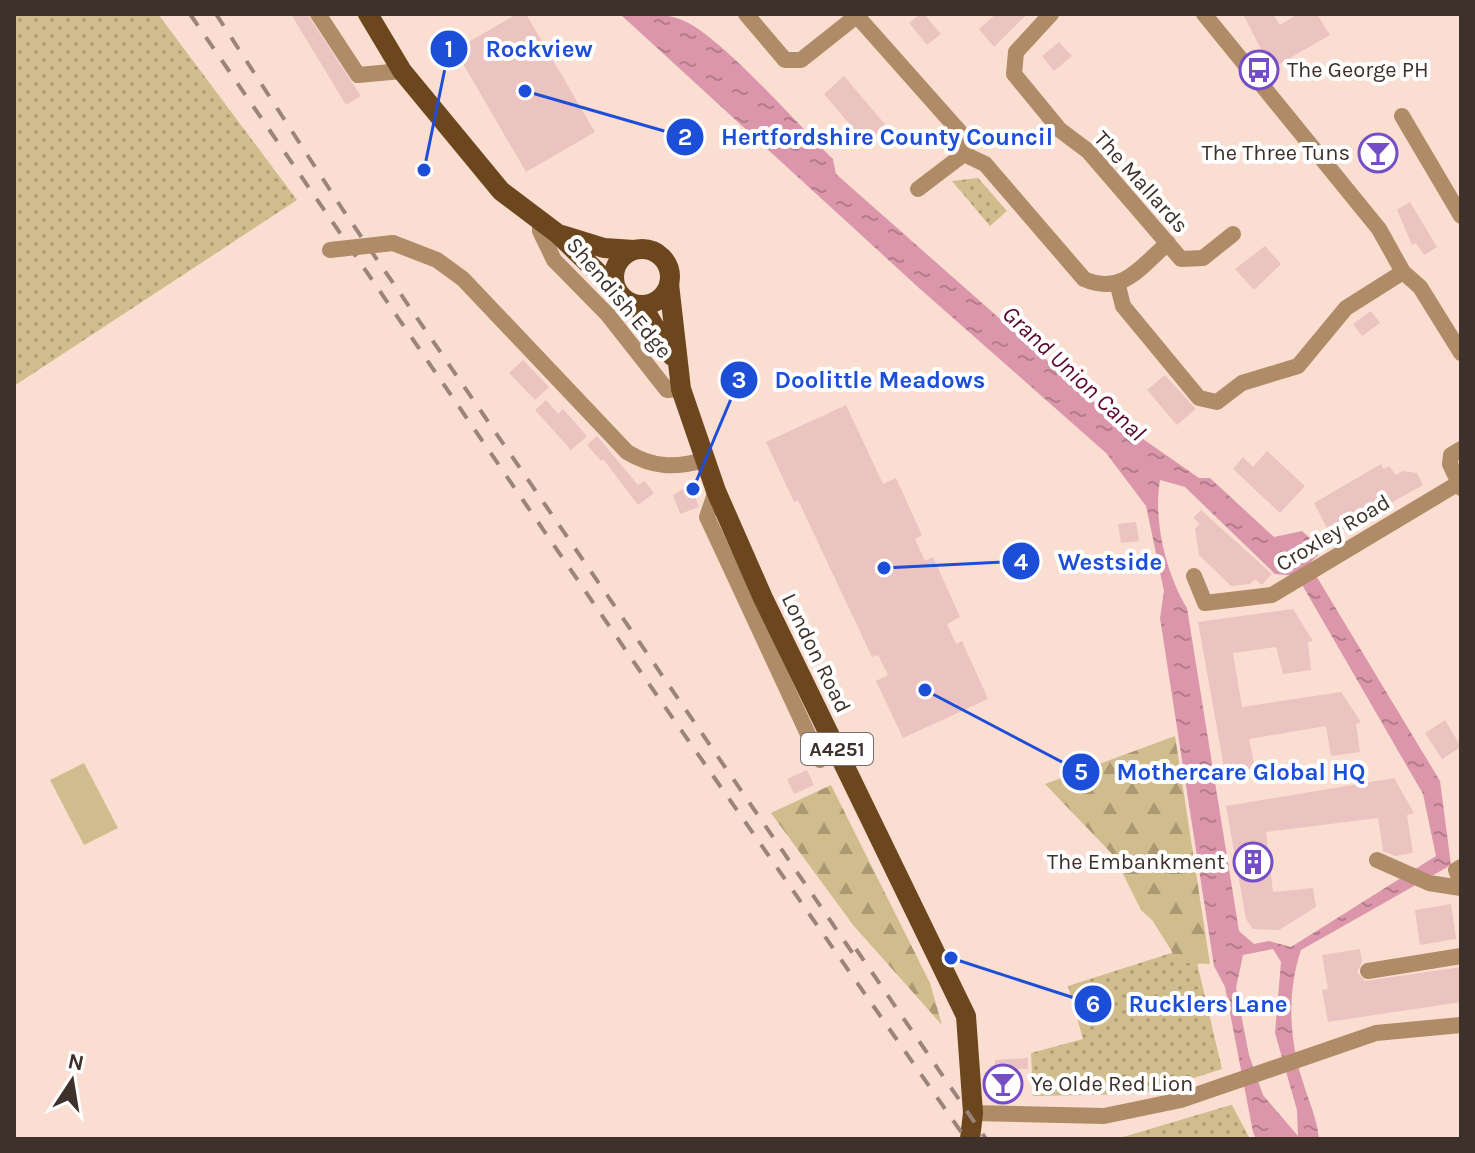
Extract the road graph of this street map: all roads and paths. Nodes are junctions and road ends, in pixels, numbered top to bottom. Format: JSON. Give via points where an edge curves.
{"nodes":[{"id":1,"x":318,"y":14,"type":"edge"},
{"id":2,"x":368,"y":14,"type":"edge"},
{"id":3,"x":746,"y":14,"type":"edge"},
{"id":4,"x":1051,"y":14,"type":"edge"},
{"id":5,"x":1204,"y":14,"type":"edge"},
{"id":6,"x":858,"y":15,"type":"edge"},
{"id":7,"x":402,"y":71,"type":"junction"},
{"id":8,"x":1402,"y":116,"type":"dead end"},
{"id":9,"x":964,"y":154,"type":"junction"},
{"id":10,"x":918,"y":189,"type":"dead end"},
{"id":11,"x":1461,"y":216,"type":"edge"},
{"id":12,"x":540,"y":219,"type":"junction"},
{"id":13,"x":558,"y":234,"type":"junction"},
{"id":14,"x":1233,"y":234,"type":"dead end"},
{"id":15,"x":1168,"y":243,"type":"junction"},
{"id":16,"x":330,"y":250,"type":"dead end"},
{"id":17,"x":634,"y":250,"type":"junction"},
{"id":18,"x":1403,"y":272,"type":"junction"},
{"id":19,"x":669,"y":284,"type":"junction"},
{"id":20,"x":1110,"y":286,"type":"junction"},
{"id":21,"x":626,"y":298,"type":"junction"},
{"id":22,"x":1458,"y":343,"type":"edge"},
{"id":23,"x":676,"y":363,"type":"junction"},
{"id":24,"x":681,"y":389,"type":"junction"},
{"id":25,"x":1461,"y":449,"type":"edge"},
{"id":26,"x":705,"y":460,"type":"junction"},
{"id":27,"x":1459,"y":486,"type":"edge"},
{"id":28,"x":716,"y":491,"type":"junction"},
{"id":29,"x":1194,"y":576,"type":"dead end"},
{"id":30,"x":820,"y":760,"type":"dead end"},
{"id":31,"x":1377,"y":860,"type":"dead end"},
{"id":32,"x":1461,"y":867,"type":"edge"},
{"id":33,"x":1461,"y":885,"type":"edge"},
{"id":34,"x":1461,"y":956,"type":"edge"},
{"id":35,"x":1368,"y":971,"type":"dead end"},
{"id":36,"x":1461,"y":1025,"type":"edge"},
{"id":37,"x":973,"y":1113,"type":"junction"},
{"id":38,"x":970,"y":1139,"type":"edge"}],
"edges":[{"from":1,"to":7,"type":"street","via":[[358,75]]},
{"from":2,"to":7,"type":"main road","name":"London Road","number":"A4251"},
{"from":3,"to":6,"type":"street","via":[[785,60],[801,60]]},
{"from":4,"to":15,"type":"street","name":"The Mallards","via":[[1016,52],[1014,74]]},
{"from":5,"to":18,"type":"street","via":[[1379,229]]},
{"from":6,"to":9,"type":"street","via":[[960,132]]},
{"from":7,"to":12,"type":"main road","name":"London Road","number":"A4251","via":[[501,191]]},
{"from":8,"to":11,"type":"street"},
{"from":9,"to":10,"type":"street"},
{"from":9,"to":20,"type":"street","via":[[985,164],[1084,279]]},
{"from":12,"to":13,"type":"main road","name":"London Road","number":"A4251"},
{"from":12,"to":24,"type":"street","name":"Shendish Edge","via":[[554,260],[608,315],[667,390]]},
{"from":13,"to":17,"type":"main road","name":"London Road","number":"A4251","via":[[604,248]]},
{"from":13,"to":21,"type":"main road","name":"London Road","number":"A4251"},
{"from":14,"to":15,"type":"street","name":"The Mallards","via":[[1203,258],[1181,259]]},
{"from":15,"to":20,"type":"street"},
{"from":16,"to":26,"type":"street","bridge":true,"via":[[393,243],[437,260],[463,279],[627,452],[648,465]]},
{"from":17,"to":19,"type":"main road","number":"A4251","via":[[663,258]]},
{"from":17,"to":21,"type":"main road","via":[[617,265],[614,279]]},
{"from":18,"to":20,"type":"street","via":[[1346,308],[1298,366],[1242,383],[1217,402],[1199,398]]},
{"from":18,"to":22,"type":"street","via":[[1420,287]]},
{"from":19,"to":21,"type":"main road","via":[[653,303]]},
{"from":19,"to":23,"type":"main road","name":"London Road","number":"A4251"},
{"from":21,"to":23,"type":"main road","name":"London Road","number":"A4251","via":[[650,319]]},
{"from":23,"to":24,"type":"main road","name":"London Road","number":"A4251"},
{"from":24,"to":26,"type":"main road","name":"London Road","number":"A4251"},
{"from":25,"to":27,"type":"street","via":[[1451,455],[1450,464]]},
{"from":26,"to":28,"type":"main road","name":"London Road","number":"A4251"},
{"from":27,"to":29,"type":"street","name":"Croxley Road","via":[[1272,595],[1205,603]]},
{"from":28,"to":30,"type":"street","via":[[707,517]]},
{"from":28,"to":37,"type":"main road","name":"London Road","number":"A4251","via":[[966,1016]]},
{"from":31,"to":33,"type":"street","via":[[1429,883]]},
{"from":32,"to":33,"type":"street","via":[[1456,870]]},
{"from":34,"to":35,"type":"street"},
{"from":36,"to":37,"type":"street","via":[[1376,1033],[1181,1100],[1104,1116]]},
{"from":37,"to":38,"type":"main road","name":"London Road","number":"A4251"}]}
